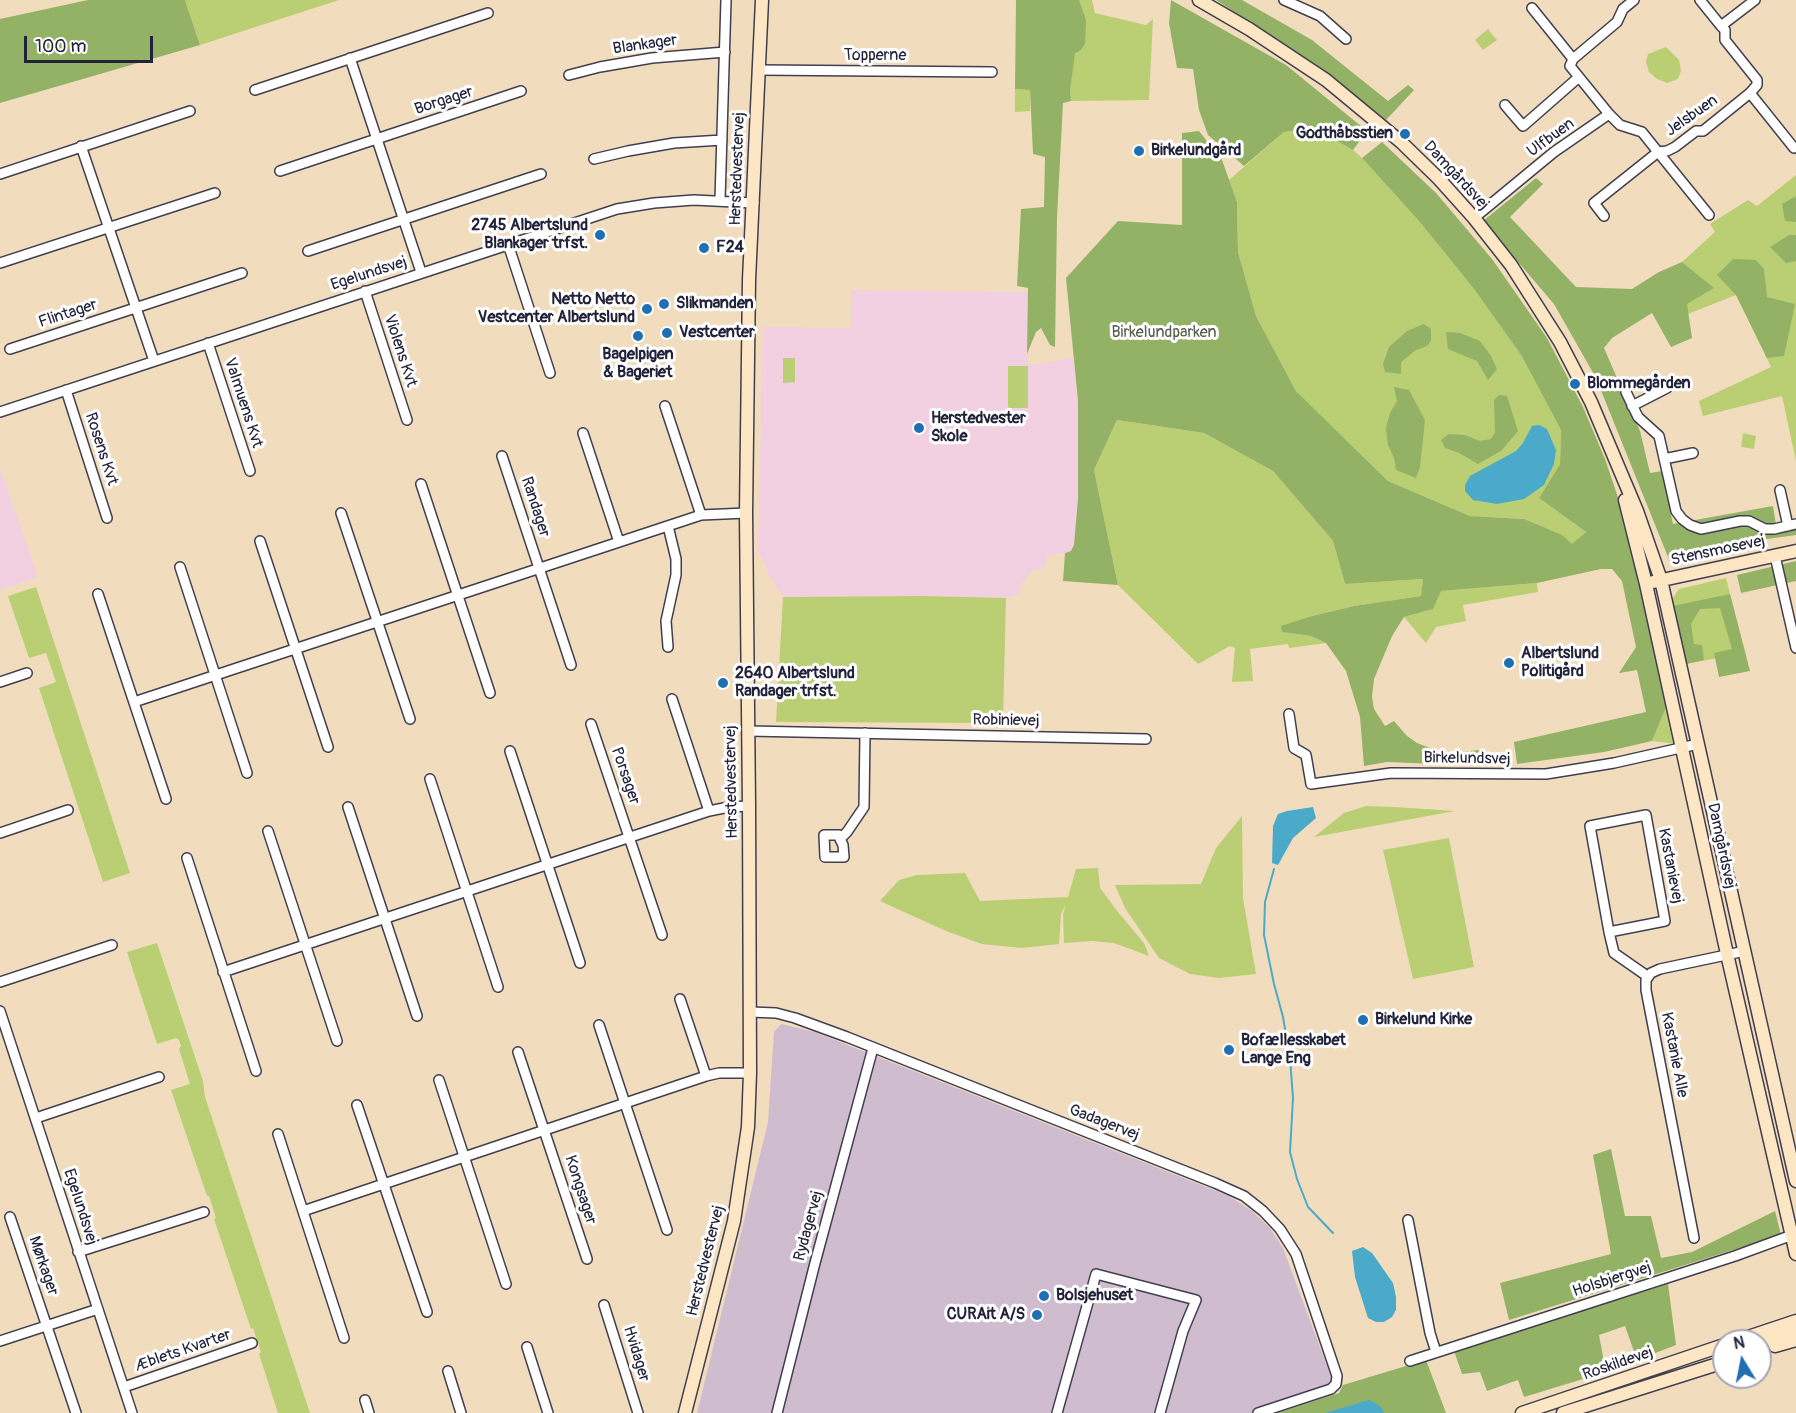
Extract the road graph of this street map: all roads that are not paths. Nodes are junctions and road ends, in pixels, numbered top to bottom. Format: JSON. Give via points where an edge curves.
{"nodes":[{"id":1,"x":726,"y":0,"type":"edge"},
{"id":2,"x":762,"y":0,"type":"edge"},
{"id":3,"x":1198,"y":0,"type":"edge"},
{"id":4,"x":1284,"y":0,"type":"edge"},
{"id":5,"x":1634,"y":0,"type":"edge"},
{"id":6,"x":1700,"y":0,"type":"edge"},
{"id":7,"x":1755,"y":0,"type":"edge"},
{"id":8,"x":1532,"y":8,"type":"dead end"},
{"id":9,"x":488,"y":13,"type":"dead end"},
{"id":10,"x":1721,"y":26,"type":"junction"},
{"id":11,"x":1346,"y":39,"type":"dead end"},
{"id":12,"x":725,"y":52,"type":"junction"},
{"id":13,"x":350,"y":58,"type":"junction"},
{"id":14,"x":1573,"y":59,"type":"junction"},
{"id":15,"x":759,"y":70,"type":"junction"},
{"id":16,"x":992,"y":72,"type":"dead end"},
{"id":17,"x":570,"y":75,"type":"dead end"},
{"id":18,"x":1579,"y":77,"type":"junction"},
{"id":19,"x":255,"y":90,"type":"dead end"},
{"id":20,"x":521,"y":92,"type":"dead end"},
{"id":21,"x":1750,"y":93,"type":"junction"},
{"id":22,"x":1505,"y":105,"type":"dead end"},
{"id":23,"x":190,"y":111,"type":"dead end"},
{"id":24,"x":1609,"y":114,"type":"junction"},
{"id":25,"x":377,"y":139,"type":"junction"},
{"id":26,"x":722,"y":140,"type":"junction"},
{"id":27,"x":81,"y":147,"type":"junction"},
{"id":28,"x":1794,"y":148,"type":"dead end"},
{"id":29,"x":1658,"y":152,"type":"junction"},
{"id":30,"x":594,"y":159,"type":"dead end"},
{"id":31,"x":280,"y":171,"type":"dead end"},
{"id":32,"x":0,"y":174,"type":"edge"},
{"id":33,"x":541,"y":174,"type":"dead end"},
{"id":34,"x":215,"y":193,"type":"dead end"},
{"id":35,"x":720,"y":200,"type":"junction"},
{"id":36,"x":754,"y":203,"type":"junction"},
{"id":37,"x":1709,"y":215,"type":"dead end"},
{"id":38,"x":1604,"y":216,"type":"dead end"},
{"id":39,"x":1474,"y":218,"type":"junction"},
{"id":40,"x":404,"y":219,"type":"junction"},
{"id":41,"x":108,"y":227,"type":"junction"},
{"id":42,"x":508,"y":244,"type":"junction"},
{"id":43,"x":308,"y":251,"type":"dead end"},
{"id":44,"x":0,"y":263,"type":"edge"},
{"id":45,"x":421,"y":272,"type":"junction"},
{"id":46,"x":242,"y":273,"type":"dead end"},
{"id":47,"x":365,"y":291,"type":"junction"},
{"id":48,"x":134,"y":308,"type":"junction"},
{"id":49,"x":208,"y":343,"type":"junction"},
{"id":50,"x":10,"y":349,"type":"dead end"},
{"id":51,"x":154,"y":361,"type":"junction"},
{"id":52,"x":550,"y":373,"type":"dead end"},
{"id":53,"x":1667,"y":388,"type":"dead end"},
{"id":54,"x":66,"y":390,"type":"junction"},
{"id":55,"x":1626,"y":392,"type":"dead end"},
{"id":56,"x":664,"y":406,"type":"dead end"},
{"id":57,"x":1632,"y":406,"type":"junction"},
{"id":58,"x":0,"y":412,"type":"edge"},
{"id":59,"x":407,"y":420,"type":"dead end"},
{"id":60,"x":583,"y":433,"type":"dead end"},
{"id":61,"x":1611,"y":446,"type":"junction"},
{"id":62,"x":1693,"y":453,"type":"dead end"},
{"id":63,"x":502,"y":456,"type":"dead end"},
{"id":64,"x":1664,"y":459,"type":"junction"},
{"id":65,"x":250,"y":471,"type":"dead end"},
{"id":66,"x":421,"y":484,"type":"dead end"},
{"id":67,"x":1780,"y":490,"type":"dead end"},
{"id":68,"x":341,"y":513,"type":"dead end"},
{"id":69,"x":746,"y":513,"type":"junction"},
{"id":70,"x":701,"y":515,"type":"junction"},
{"id":71,"x":107,"y":518,"type":"dead end"},
{"id":72,"x":1792,"y":525,"type":"edge"},
{"id":73,"x":668,"y":526,"type":"junction"},
{"id":74,"x":260,"y":541,"type":"dead end"},
{"id":75,"x":620,"y":542,"type":"junction"},
{"id":76,"x":1796,"y":551,"type":"edge"},
{"id":77,"x":1775,"y":556,"type":"junction"},
{"id":78,"x":180,"y":567,"type":"dead end"},
{"id":79,"x":539,"y":568,"type":"junction"},
{"id":80,"x":1661,"y":580,"type":"junction"},
{"id":81,"x":1646,"y":584,"type":"junction"},
{"id":82,"x":98,"y":594,"type":"dead end"},
{"id":83,"x":458,"y":595,"type":"junction"},
{"id":84,"x":377,"y":622,"type":"junction"},
{"id":85,"x":668,"y":646,"type":"dead end"},
{"id":86,"x":1796,"y":648,"type":"edge"},
{"id":87,"x":296,"y":649,"type":"junction"},
{"id":88,"x":571,"y":665,"type":"dead end"},
{"id":89,"x":27,"y":673,"type":"dead end"},
{"id":90,"x":215,"y":675,"type":"junction"},
{"id":91,"x":0,"y":682,"type":"edge"},
{"id":92,"x":490,"y":693,"type":"dead end"},
{"id":93,"x":672,"y":699,"type":"dead end"},
{"id":94,"x":134,"y":702,"type":"junction"},
{"id":95,"x":1289,"y":714,"type":"dead end"},
{"id":96,"x":410,"y":719,"type":"dead end"},
{"id":97,"x":591,"y":724,"type":"dead end"},
{"id":98,"x":748,"y":731,"type":"junction"},
{"id":99,"x":866,"y":733,"type":"junction"},
{"id":100,"x":1146,"y":739,"type":"dead end"},
{"id":101,"x":1698,"y":744,"type":"junction"},
{"id":102,"x":328,"y":747,"type":"dead end"},
{"id":103,"x":1682,"y":748,"type":"junction"},
{"id":104,"x":510,"y":751,"type":"dead end"},
{"id":105,"x":247,"y":772,"type":"dead end"},
{"id":106,"x":430,"y":779,"type":"dead end"},
{"id":107,"x":166,"y":799,"type":"dead end"},
{"id":108,"x":749,"y":806,"type":"junction"},
{"id":109,"x":348,"y":807,"type":"dead end"},
{"id":110,"x":68,"y":810,"type":"dead end"},
{"id":111,"x":709,"y":811,"type":"junction"},
{"id":112,"x":268,"y":831,"type":"dead end"},
{"id":113,"x":0,"y":832,"type":"edge"},
{"id":114,"x":630,"y":838,"type":"junction"},
{"id":115,"x":840,"y":839,"type":"dead end"},
{"id":116,"x":187,"y":858,"type":"dead end"},
{"id":117,"x":548,"y":865,"type":"junction"},
{"id":118,"x":467,"y":892,"type":"junction"},
{"id":119,"x":385,"y":919,"type":"junction"},
{"id":120,"x":1609,"y":932,"type":"junction"},
{"id":121,"x":662,"y":934,"type":"dead end"},
{"id":122,"x":112,"y":945,"type":"dead end"},
{"id":123,"x":305,"y":945,"type":"junction"},
{"id":124,"x":1744,"y":951,"type":"junction"},
{"id":125,"x":1727,"y":954,"type":"junction"},
{"id":126,"x":580,"y":963,"type":"dead end"},
{"id":127,"x":224,"y":972,"type":"junction"},
{"id":128,"x":1647,"y":976,"type":"junction"},
{"id":129,"x":0,"y":982,"type":"edge"},
{"id":130,"x":498,"y":987,"type":"dead end"},
{"id":131,"x":680,"y":999,"type":"dead end"},
{"id":132,"x":0,"y":1011,"type":"edge"},
{"id":133,"x":750,"y":1012,"type":"junction"},
{"id":134,"x":417,"y":1016,"type":"dead end"},
{"id":135,"x":599,"y":1024,"type":"dead end"},
{"id":136,"x":10,"y":1041,"type":"junction"},
{"id":137,"x":337,"y":1041,"type":"dead end"},
{"id":138,"x":0,"y":1045,"type":"edge"},
{"id":139,"x":873,"y":1048,"type":"junction"},
{"id":140,"x":518,"y":1052,"type":"dead end"},
{"id":141,"x":256,"y":1071,"type":"dead end"},
{"id":142,"x":750,"y":1073,"type":"junction"},
{"id":143,"x":706,"y":1076,"type":"junction"},
{"id":144,"x":159,"y":1077,"type":"dead end"},
{"id":145,"x":439,"y":1080,"type":"dead end"},
{"id":146,"x":626,"y":1101,"type":"junction"},
{"id":147,"x":357,"y":1105,"type":"dead end"},
{"id":148,"x":36,"y":1118,"type":"junction"},
{"id":149,"x":544,"y":1130,"type":"junction"},
{"id":150,"x":278,"y":1134,"type":"dead end"},
{"id":151,"x":464,"y":1157,"type":"junction"},
{"id":152,"x":1796,"y":1181,"type":"edge"},
{"id":153,"x":383,"y":1183,"type":"junction"},
{"id":154,"x":303,"y":1211,"type":"junction"},
{"id":155,"x":204,"y":1212,"type":"dead end"},
{"id":156,"x":10,"y":1216,"type":"dead end"},
{"id":157,"x":1408,"y":1220,"type":"dead end"},
{"id":158,"x":668,"y":1230,"type":"dead end"},
{"id":159,"x":1794,"y":1234,"type":"edge"},
{"id":160,"x":1694,"y":1238,"type":"dead end"},
{"id":161,"x":78,"y":1252,"type":"junction"},
{"id":162,"x":1796,"y":1254,"type":"edge"},
{"id":163,"x":587,"y":1259,"type":"dead end"},
{"id":164,"x":506,"y":1284,"type":"dead end"},
{"id":165,"x":604,"y":1305,"type":"dead end"},
{"id":166,"x":98,"y":1309,"type":"junction"},
{"id":167,"x":427,"y":1312,"type":"dead end"},
{"id":168,"x":1796,"y":1321,"type":"edge"},
{"id":169,"x":47,"y":1326,"type":"junction"},
{"id":170,"x":1772,"y":1329,"type":"edge"},
{"id":171,"x":1796,"y":1331,"type":"edge"},
{"id":172,"x":344,"y":1338,"type":"dead end"},
{"id":173,"x":1772,"y":1339,"type":"edge"},
{"id":174,"x":1796,"y":1340,"type":"edge"},
{"id":175,"x":0,"y":1341,"type":"edge"},
{"id":176,"x":252,"y":1343,"type":"dead end"},
{"id":177,"x":527,"y":1347,"type":"dead end"},
{"id":178,"x":1772,"y":1347,"type":"edge"},
{"id":179,"x":1712,"y":1349,"type":"edge"},
{"id":180,"x":1436,"y":1352,"type":"junction"},
{"id":181,"x":1410,"y":1361,"type":"dead end"},
{"id":182,"x":1712,"y":1365,"type":"edge"},
{"id":183,"x":448,"y":1371,"type":"dead end"},
{"id":184,"x":124,"y":1387,"type":"junction"},
{"id":185,"x":365,"y":1401,"type":"dead end"},
{"id":186,"x":75,"y":1413,"type":"edge"},
{"id":187,"x":132,"y":1413,"type":"edge"},
{"id":188,"x":369,"y":1413,"type":"edge"},
{"id":189,"x":461,"y":1413,"type":"edge"},
{"id":190,"x":549,"y":1413,"type":"edge"},
{"id":191,"x":638,"y":1413,"type":"edge"},
{"id":192,"x":685,"y":1413,"type":"edge"},
{"id":193,"x":777,"y":1413,"type":"edge"},
{"id":194,"x":1057,"y":1413,"type":"edge"},
{"id":195,"x":1160,"y":1413,"type":"edge"},
{"id":196,"x":1258,"y":1413,"type":"edge"},
{"id":197,"x":1522,"y":1413,"type":"edge"},
{"id":198,"x":1563,"y":1413,"type":"edge"}],
"edges":[{"from":1,"to":12,"type":"street"},
{"from":2,"to":15,"type":"street","name":"Herstedvestervej"},
{"from":3,"to":39,"type":"street","name":"Damgårdsvej","via":[[1249,28],[1326,80],[1401,142]]},
{"from":4,"to":11,"type":"street","via":[[1320,16]]},
{"from":5,"to":14,"type":"street","via":[[1623,9],[1617,22]]},
{"from":6,"to":10,"type":"street"},
{"from":7,"to":10,"type":"street"},
{"from":8,"to":14,"type":"street"},
{"from":9,"to":13,"type":"street"},
{"from":10,"to":21,"type":"street","via":[[1725,40],[1757,81]]},
{"from":12,"to":17,"type":"street","name":"Blankager","via":[[652,58]]},
{"from":12,"to":26,"type":"street"},
{"from":13,"to":19,"type":"street"},
{"from":13,"to":25,"type":"street"},
{"from":14,"to":18,"type":"street","via":[[1570,66]]},
{"from":15,"to":16,"type":"street","name":"Topperne"},
{"from":15,"to":36,"type":"street","name":"Herstedvestervej"},
{"from":18,"to":22,"type":"street","name":"Ulfbuen","via":[[1522,126]]},
{"from":18,"to":24,"type":"street"},
{"from":20,"to":25,"type":"street","name":"Borgager"},
{"from":21,"to":28,"type":"street"},
{"from":21,"to":29,"type":"street","name":"Jelsbuen","via":[[1703,131]]},
{"from":23,"to":27,"type":"street"},
{"from":24,"to":29,"type":"street","via":[[1620,126],[1642,132]]},
{"from":24,"to":39,"type":"street","name":"Ulfbuen","via":[[1554,152]]},
{"from":25,"to":31,"type":"street","name":"Borgager"},
{"from":25,"to":40,"type":"street"},
{"from":26,"to":30,"type":"street","via":[[674,143]]},
{"from":26,"to":35,"type":"street"},
{"from":27,"to":32,"type":"street"},
{"from":27,"to":41,"type":"street"},
{"from":29,"to":37,"type":"street","name":"Jelsbuen"},
{"from":29,"to":38,"type":"street","via":[[1594,203]]},
{"from":33,"to":40,"type":"street"},
{"from":34,"to":41,"type":"street"},
{"from":35,"to":36,"type":"street","name":"Egelundsvej"},
{"from":35,"to":42,"type":"street","name":"Egelundsvej","via":[[674,201],[617,209]]},
{"from":36,"to":69,"type":"street","name":"Herstedvestervej","via":[[749,280]]},
{"from":39,"to":61,"type":"street","name":"Damgårdsvej","via":[[1511,265],[1560,342]]},
{"from":40,"to":43,"type":"street"},
{"from":40,"to":45,"type":"street"},
{"from":41,"to":44,"type":"street"},
{"from":41,"to":48,"type":"street"},
{"from":42,"to":45,"type":"street","name":"Egelundsvej"},
{"from":42,"to":52,"type":"street"},
{"from":45,"to":47,"type":"street","name":"Egelundsvej"},
{"from":46,"to":48,"type":"street","name":"Flintager"},
{"from":47,"to":49,"type":"street","name":"Egelundsvej"},
{"from":47,"to":59,"type":"street","name":"Violens Kvt"},
{"from":48,"to":50,"type":"street","name":"Flintager"},
{"from":48,"to":51,"type":"street"},
{"from":49,"to":51,"type":"street","name":"Egelundsvej"},
{"from":49,"to":65,"type":"street","name":"Valmuens Kvt"},
{"from":51,"to":54,"type":"street","name":"Egelundsvej"},
{"from":53,"to":57,"type":"street"},
{"from":54,"to":58,"type":"street","name":"Egelundsvej"},
{"from":54,"to":71,"type":"street","name":"Rosens Kvt"},
{"from":55,"to":57,"type":"street"},
{"from":56,"to":70,"type":"street"},
{"from":57,"to":64,"type":"street","via":[[1659,436]]},
{"from":60,"to":75,"type":"street"},
{"from":61,"to":80,"type":"street","name":"Damgårdsvej"},
{"from":61,"to":81,"type":"street","name":"Damgårdsvej"},
{"from":62,"to":64,"type":"street"},
{"from":63,"to":79,"type":"street","name":"Randager"},
{"from":64,"to":72,"type":"street","via":[[1676,511],[1690,525],[1701,529],[1749,521],[1774,529]]},
{"from":66,"to":83,"type":"street"},
{"from":67,"to":72,"type":"street"},
{"from":68,"to":84,"type":"street"},
{"from":69,"to":70,"type":"street"},
{"from":69,"to":98,"type":"street","name":"Herstedvestervej"},
{"from":70,"to":73,"type":"street"},
{"from":73,"to":75,"type":"street"},
{"from":73,"to":85,"type":"street","via":[[676,559],[666,621]]},
{"from":74,"to":87,"type":"street"},
{"from":75,"to":79,"type":"street"},
{"from":76,"to":77,"type":"street","name":"Stensmosevej"},
{"from":77,"to":80,"type":"street","name":"Stensmosevej"},
{"from":77,"to":86,"type":"street"},
{"from":78,"to":90,"type":"street"},
{"from":79,"to":83,"type":"street"},
{"from":79,"to":88,"type":"street","name":"Randager"},
{"from":80,"to":81,"type":"street","name":"Stensmosevej"},
{"from":80,"to":101,"type":"street","name":"Damgårdsvej"},
{"from":81,"to":103,"type":"street","name":"Damgårdsvej"},
{"from":82,"to":94,"type":"street"},
{"from":83,"to":84,"type":"street"},
{"from":83,"to":92,"type":"street"},
{"from":84,"to":87,"type":"street"},
{"from":84,"to":96,"type":"street"},
{"from":87,"to":90,"type":"street"},
{"from":87,"to":102,"type":"street"},
{"from":89,"to":91,"type":"street"},
{"from":90,"to":94,"type":"street"},
{"from":90,"to":105,"type":"street"},
{"from":93,"to":111,"type":"street"},
{"from":94,"to":107,"type":"street"},
{"from":95,"to":103,"type":"street","name":"Birkelundsvej","via":[[1294,748],[1306,755],[1311,784],[1390,773],[1546,774]]},
{"from":97,"to":114,"type":"street","name":"Porsager"},
{"from":98,"to":99,"type":"street","name":"Robinievej"},
{"from":98,"to":108,"type":"street","name":"Herstedvestervej"},
{"from":99,"to":100,"type":"street","name":"Robinievej"},
{"from":99,"to":115,"type":"street","via":[[864,807]]},
{"from":101,"to":103,"type":"street","name":"Birkelundsvej"},
{"from":101,"to":124,"type":"street","name":"Damgårdsvej"},
{"from":103,"to":125,"type":"street","name":"Damgårdsvej"},
{"from":104,"to":117,"type":"street"},
{"from":106,"to":118,"type":"street"},
{"from":108,"to":111,"type":"street"},
{"from":108,"to":133,"type":"street","name":"Herstedvestervej"},
{"from":109,"to":119,"type":"street"},
{"from":110,"to":113,"type":"street"},
{"from":111,"to":114,"type":"street"},
{"from":112,"to":123,"type":"street"},
{"from":114,"to":117,"type":"street"},
{"from":114,"to":121,"type":"street","name":"Porsager"},
{"from":116,"to":127,"type":"street"},
{"from":117,"to":118,"type":"street"},
{"from":117,"to":126,"type":"street"},
{"from":118,"to":119,"type":"street"},
{"from":118,"to":130,"type":"street"},
{"from":119,"to":123,"type":"street"},
{"from":119,"to":134,"type":"street"},
{"from":120,"to":120,"type":"street","name":"Kastanievej","via":[[1590,826],[1646,815],[1665,921]]},
{"from":120,"to":128,"type":"street","name":"Kastanievej","via":[[1614,953]]},
{"from":122,"to":129,"type":"street"},
{"from":123,"to":127,"type":"street"},
{"from":123,"to":137,"type":"street"},
{"from":124,"to":125,"type":"street"},
{"from":124,"to":152,"type":"street","name":"Damgårdsvej"},
{"from":125,"to":128,"type":"street","via":[[1660,969]]},
{"from":125,"to":159,"type":"street","name":"Damgårdsvej"},
{"from":127,"to":141,"type":"street"},
{"from":128,"to":160,"type":"street","name":"Kastanie Alle","via":[[1646,990]]},
{"from":131,"to":143,"type":"street"},
{"from":132,"to":136,"type":"street","name":"Egelundsvej"},
{"from":133,"to":139,"type":"street","name":"Gadagervej","via":[[795,1018]]},
{"from":133,"to":142,"type":"street","name":"Herstedvestervej"},
{"from":135,"to":146,"type":"street"},
{"from":136,"to":138,"type":"street"},
{"from":136,"to":148,"type":"street","name":"Egelundsvej"},
{"from":139,"to":193,"type":"street","name":"Rydagervej"},
{"from":139,"to":196,"type":"street","name":"Gadagervej","via":[[1244,1196],[1263,1211],[1296,1254],[1337,1376],[1331,1389]]},
{"from":140,"to":149,"type":"street","name":"Kongsager"},
{"from":142,"to":143,"type":"street"},
{"from":142,"to":192,"type":"street","name":"Herstedvestervej","via":[[748,1127],[734,1221]]},
{"from":143,"to":146,"type":"street"},
{"from":144,"to":148,"type":"street"},
{"from":145,"to":151,"type":"street"},
{"from":146,"to":149,"type":"street"},
{"from":146,"to":158,"type":"street"},
{"from":147,"to":153,"type":"street"},
{"from":148,"to":161,"type":"street","name":"Egelundsvej"},
{"from":149,"to":151,"type":"street"},
{"from":149,"to":163,"type":"street","name":"Kongsager"},
{"from":150,"to":154,"type":"street"},
{"from":151,"to":153,"type":"street"},
{"from":151,"to":164,"type":"street"},
{"from":153,"to":154,"type":"street"},
{"from":153,"to":167,"type":"street"},
{"from":154,"to":172,"type":"street"},
{"from":155,"to":161,"type":"street"},
{"from":156,"to":169,"type":"street","name":"Mørkager"},
{"from":157,"to":180,"type":"street"},
{"from":159,"to":162,"type":"street","name":"Damgårdsvej"},
{"from":159,"to":180,"type":"street","name":"Holsbjergvej"},
{"from":161,"to":166,"type":"street","name":"Egelundsvej"},
{"from":165,"to":191,"type":"street","name":"Hvidager"},
{"from":166,"to":169,"type":"street"},
{"from":166,"to":184,"type":"street","name":"Egelundsvej"},
{"from":168,"to":170,"type":"street"},
{"from":169,"to":175,"type":"street"},
{"from":169,"to":186,"type":"street","name":"Mørkager"},
{"from":171,"to":173,"type":"street"},
{"from":174,"to":178,"type":"street"},
{"from":176,"to":184,"type":"street","name":"Æblets Kvarter"},
{"from":177,"to":190,"type":"street"},
{"from":179,"to":197,"type":"street","name":"Roskildevej"},
{"from":180,"to":181,"type":"street","name":"Holsbjergvej"},
{"from":182,"to":198,"type":"street","name":"Roskildevej"},
{"from":183,"to":189,"type":"street"},
{"from":184,"to":187,"type":"street","name":"Egelundsvej"},
{"from":185,"to":188,"type":"street"},
{"from":194,"to":195,"type":"street","via":[[1096,1274],[1196,1300],[1183,1330]]}]}
